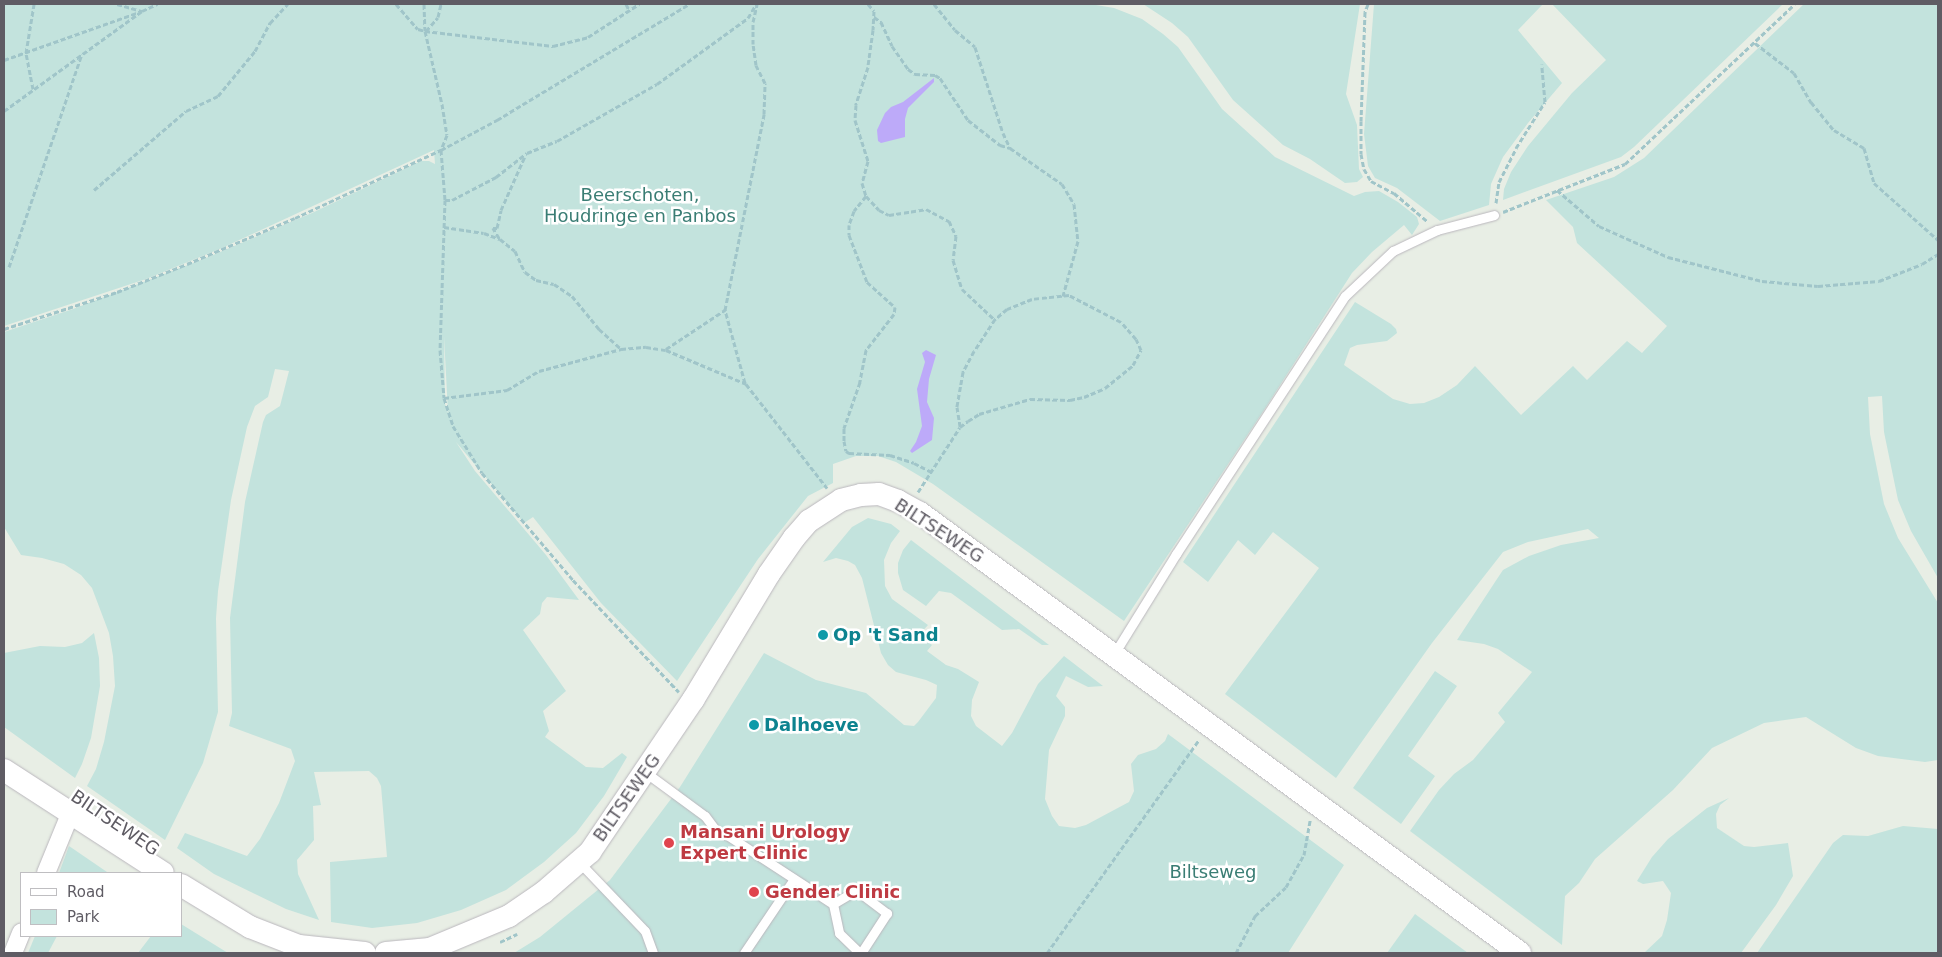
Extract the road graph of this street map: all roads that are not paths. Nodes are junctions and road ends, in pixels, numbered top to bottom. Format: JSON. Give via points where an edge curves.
{"nodes":[{"id":1,"x":1494,"y":215,"type":"road end"},
{"id":2,"x":1113,"y":654,"type":"junction"},
{"id":3,"x":4,"y":770,"type":"edge"},
{"id":4,"x":645,"y":772,"type":"junction"},
{"id":5,"x":71,"y":812,"type":"junction"},
{"id":6,"x":578,"y":862,"type":"junction"},
{"id":7,"x":46,"y":872,"type":"edge"},
{"id":8,"x":162,"y":872,"type":"edge"},
{"id":9,"x":794,"y":879,"type":"junction"},
{"id":10,"x":182,"y":886,"type":"edge"},
{"id":11,"x":834,"y":904,"type":"junction"},
{"id":12,"x":20,"y":936,"type":"edge"},
{"id":13,"x":13,"y":953,"type":"edge"},
{"id":14,"x":364,"y":953,"type":"edge"},
{"id":15,"x":386,"y":953,"type":"edge"},
{"id":16,"x":653,"y":953,"type":"edge"},
{"id":17,"x":744,"y":953,"type":"edge"},
{"id":18,"x":861,"y":953,"type":"edge"},
{"id":19,"x":1520,"y":953,"type":"edge"}],
"edges":[{"from":1,"to":2,"type":"lane","via":[[1437,230],[1393,251],[1345,296]]},
{"from":2,"to":4,"type":"street","name":"BILTSEWEG","via":[[920,513],[879,494],[841,500],[809,521],[768,574],[682,694]]},
{"from":2,"to":19,"type":"street","name":"BILTSEWEG"},
{"from":3,"to":5,"type":"street","name":"BILTSEWEG"},
{"from":4,"to":6,"type":"street","name":"BILTSEWEG","via":[[590,852]]},
{"from":4,"to":9,"type":"lane","via":[[705,816],[717,832],[727,834]]},
{"from":5,"to":7,"type":"street"},
{"from":5,"to":8,"type":"street","name":"BILTSEWEG"},
{"from":6,"to":15,"type":"street","name":"BILTSEWEG","via":[[544,892],[509,916],[430,949]]},
{"from":6,"to":16,"type":"lane","via":[[645,931]]},
{"from":9,"to":11,"type":"lane"},
{"from":9,"to":17,"type":"lane"},
{"from":10,"to":14,"type":"street","via":[[250,927],[299,946]]},
{"from":11,"to":18,"type":"lane","via":[[839,933]]},
{"from":11,"to":18,"type":"lane","via":[[856,890],[887,913]]},
{"from":12,"to":13,"type":"street"}]}
